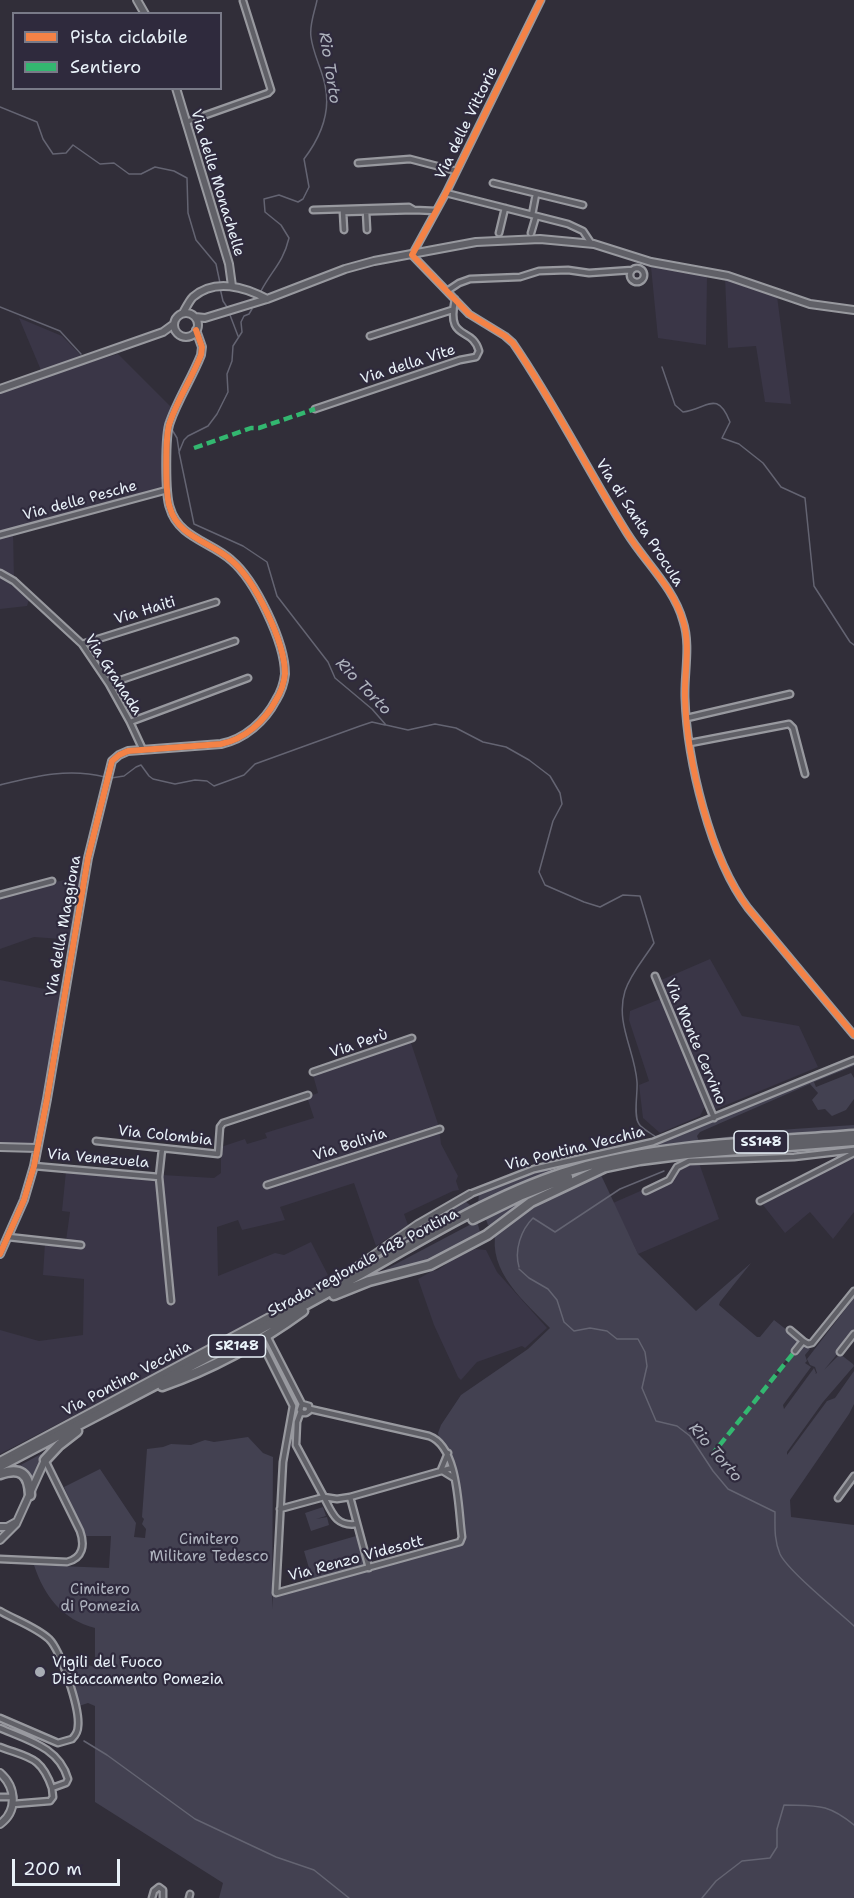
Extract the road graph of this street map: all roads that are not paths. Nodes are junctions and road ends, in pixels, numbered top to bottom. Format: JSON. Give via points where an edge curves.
{"nodes":[{"id":1,"x":541,"y":0,"type":"edge"},
{"id":2,"x":243,"y":1,"type":"edge"},
{"id":3,"x":177,"y":90,"type":"edge"},
{"id":4,"x":186,"y":122,"type":"junction"},
{"id":5,"x":358,"y":164,"type":"dead end"},
{"id":6,"x":456,"y":171,"type":"junction"},
{"id":7,"x":493,"y":183,"type":"dead end"},
{"id":8,"x":446,"y":193,"type":"junction"},
{"id":9,"x":536,"y":194,"type":"junction"},
{"id":10,"x":583,"y":205,"type":"dead end"},
{"id":11,"x":505,"y":208,"type":"junction"},
{"id":12,"x":313,"y":210,"type":"dead end"},
{"id":13,"x":414,"y":210,"type":"junction"},
{"id":14,"x":366,"y":212,"type":"junction"},
{"id":15,"x":436,"y":212,"type":"junction"},
{"id":16,"x":534,"y":215,"type":"junction"},
{"id":17,"x":344,"y":230,"type":"dead end"},
{"id":18,"x":367,"y":230,"type":"dead end"},
{"id":19,"x":499,"y":233,"type":"dead end"},
{"id":20,"x":531,"y":233,"type":"dead end"},
{"id":21,"x":591,"y":243,"type":"junction"},
{"id":22,"x":412,"y":255,"type":"junction"},
{"id":23,"x":632,"y":270,"type":"dead end"},
{"id":24,"x":232,"y":286,"type":"junction"},
{"id":25,"x":447,"y":291,"type":"junction"},
{"id":26,"x":267,"y":299,"type":"junction"},
{"id":27,"x":455,"y":299,"type":"junction"},
{"id":28,"x":189,"y":304,"type":"junction"},
{"id":29,"x":453,"y":310,"type":"junction"},
{"id":30,"x":854,"y":310,"type":"edge"},
{"id":31,"x":183,"y":314,"type":"junction"},
{"id":32,"x":192,"y":316,"type":"junction"},
{"id":33,"x":205,"y":318,"type":"junction"},
{"id":34,"x":174,"y":324,"type":"junction"},
{"id":35,"x":196,"y":329,"type":"junction"},
{"id":36,"x":163,"y":332,"type":"junction"},
{"id":37,"x":178,"y":333,"type":"junction"},
{"id":38,"x":187,"y":336,"type":"junction"},
{"id":39,"x":370,"y":336,"type":"dead end"},
{"id":40,"x":200,"y":342,"type":"junction"},
{"id":41,"x":0,"y":389,"type":"edge"},
{"id":42,"x":315,"y":409,"type":"dead end"},
{"id":43,"x":167,"y":490,"type":"junction"},
{"id":44,"x":0,"y":535,"type":"edge"},
{"id":45,"x":0,"y":573,"type":"edge"},
{"id":46,"x":216,"y":602,"type":"dead end"},
{"id":47,"x":235,"y":641,"type":"dead end"},
{"id":48,"x":82,"y":644,"type":"junction"},
{"id":49,"x":248,"y":678,"type":"dead end"},
{"id":50,"x":109,"y":684,"type":"junction"},
{"id":51,"x":790,"y":694,"type":"dead end"},
{"id":52,"x":687,"y":718,"type":"junction"},
{"id":53,"x":130,"y":722,"type":"junction"},
{"id":54,"x":690,"y":743,"type":"junction"},
{"id":55,"x":143,"y":750,"type":"junction"},
{"id":56,"x":805,"y":774,"type":"dead end"},
{"id":57,"x":52,"y":881,"type":"dead end"},
{"id":58,"x":0,"y":895,"type":"edge"},
{"id":59,"x":655,"y":976,"type":"dead end"},
{"id":60,"x":854,"y":1035,"type":"edge"},
{"id":61,"x":412,"y":1038,"type":"dead end"},
{"id":62,"x":854,"y":1059,"type":"edge"},
{"id":63,"x":313,"y":1072,"type":"dead end"},
{"id":64,"x":308,"y":1095,"type":"dead end"},
{"id":65,"x":714,"y":1118,"type":"junction"},
{"id":66,"x":440,"y":1129,"type":"dead end"},
{"id":67,"x":854,"y":1135,"type":"edge"},
{"id":68,"x":96,"y":1141,"type":"dead end"},
{"id":69,"x":854,"y":1141,"type":"edge"},
{"id":70,"x":0,"y":1147,"type":"edge"},
{"id":71,"x":38,"y":1148,"type":"junction"},
{"id":72,"x":162,"y":1149,"type":"junction"},
{"id":73,"x":854,"y":1151,"type":"edge"},
{"id":74,"x":668,"y":1154,"type":"junction"},
{"id":75,"x":657,"y":1155,"type":"junction"},
{"id":76,"x":34,"y":1166,"type":"junction"},
{"id":77,"x":607,"y":1166,"type":"junction"},
{"id":78,"x":159,"y":1177,"type":"junction"},
{"id":79,"x":548,"y":1181,"type":"junction"},
{"id":80,"x":267,"y":1185,"type":"dead end"},
{"id":81,"x":645,"y":1191,"type":"dead end"},
{"id":82,"x":470,"y":1194,"type":"joint"},
{"id":83,"x":760,"y":1201,"type":"dead end"},
{"id":84,"x":472,"y":1216,"type":"junction"},
{"id":85,"x":8,"y":1237,"type":"junction"},
{"id":86,"x":81,"y":1245,"type":"dead end"},
{"id":87,"x":0,"y":1254,"type":"edge"},
{"id":88,"x":854,"y":1291,"type":"edge"},
{"id":89,"x":333,"y":1295,"type":"junction"},
{"id":90,"x":171,"y":1301,"type":"dead end"},
{"id":91,"x":303,"y":1311,"type":"junction"},
{"id":92,"x":790,"y":1330,"type":"dead end"},
{"id":93,"x":854,"y":1334,"type":"edge"},
{"id":94,"x":263,"y":1340,"type":"junction"},
{"id":95,"x":803,"y":1341,"type":"junction"},
{"id":96,"x":274,"y":1350,"type":"junction"},
{"id":97,"x":795,"y":1351,"type":"dead end"},
{"id":98,"x":840,"y":1352,"type":"dead end"},
{"id":99,"x":162,"y":1386,"type":"junction"},
{"id":100,"x":302,"y":1404,"type":"junction"},
{"id":101,"x":310,"y":1409,"type":"junction"},
{"id":102,"x":301,"y":1412,"type":"junction"},
{"id":103,"x":77,"y":1431,"type":"junction"},
{"id":104,"x":33,"y":1448,"type":"junction"},
{"id":105,"x":448,"y":1453,"type":"junction"},
{"id":106,"x":45,"y":1460,"type":"junction"},
{"id":107,"x":0,"y":1461,"type":"edge"},
{"id":108,"x":0,"y":1466,"type":"edge"},
{"id":109,"x":452,"y":1468,"type":"junction"},
{"id":110,"x":441,"y":1470,"type":"junction"},
{"id":111,"x":0,"y":1473,"type":"edge"},
{"id":112,"x":854,"y":1476,"type":"edge"},
{"id":113,"x":454,"y":1478,"type":"junction"},
{"id":114,"x":30,"y":1495,"type":"junction"},
{"id":115,"x":324,"y":1497,"type":"junction"},
{"id":116,"x":350,"y":1497,"type":"junction"},
{"id":117,"x":838,"y":1498,"type":"dead end"},
{"id":118,"x":280,"y":1509,"type":"junction"},
{"id":119,"x":20,"y":1517,"type":"junction"},
{"id":120,"x":357,"y":1524,"type":"junction"},
{"id":121,"x":0,"y":1527,"type":"edge"},
{"id":122,"x":0,"y":1540,"type":"edge"},
{"id":123,"x":0,"y":1559,"type":"edge"},
{"id":124,"x":369,"y":1568,"type":"junction"},
{"id":125,"x":0,"y":1611,"type":"edge"},
{"id":126,"x":0,"y":1718,"type":"edge"},
{"id":127,"x":0,"y":1728,"type":"edge"},
{"id":128,"x":0,"y":1747,"type":"edge"},
{"id":129,"x":0,"y":1776,"type":"edge"},
{"id":130,"x":52,"y":1788,"type":"junction"},
{"id":131,"x":0,"y":1797,"type":"edge"},
{"id":132,"x":13,"y":1801,"type":"junction"},
{"id":133,"x":0,"y":1824,"type":"edge"},
{"id":134,"x":152,"y":1898,"type":"edge"},
{"id":135,"x":163,"y":1898,"type":"edge"}],
"edges":[{"from":1,"to":6,"type":"street","name":"Via delle Vittorie"},
{"from":2,"to":4,"type":"street","via":[[271,91]]},
{"from":3,"to":4,"type":"street","name":"Via delle Monachelle"},
{"from":4,"to":24,"type":"street","name":"Via delle Monachelle","via":[[229,264]]},
{"from":5,"to":6,"type":"street","via":[[410,159]]},
{"from":6,"to":8,"type":"street","name":"Via delle Vittorie"},
{"from":7,"to":9,"type":"street"},
{"from":8,"to":11,"type":"street"},
{"from":8,"to":15,"type":"street","name":"Via delle Vittorie"},
{"from":9,"to":10,"type":"street"},
{"from":9,"to":16,"type":"street"},
{"from":11,"to":16,"type":"street"},
{"from":11,"to":19,"type":"street"},
{"from":12,"to":13,"type":"street"},
{"from":13,"to":14,"type":"street"},
{"from":13,"to":15,"type":"street"},
{"from":14,"to":17,"type":"street","via":[[343,212]]},
{"from":14,"to":18,"type":"street"},
{"from":15,"to":22,"type":"street","name":"Via delle Vittorie"},
{"from":16,"to":20,"type":"street"},
{"from":16,"to":21,"type":"street","via":[[577,227]]},
{"from":21,"to":22,"type":"street","via":[[492,241]]},
{"from":21,"to":30,"type":"street","via":[[651,262],[728,276],[810,304]]},
{"from":22,"to":25,"type":"street","name":"Via di Santa Procula"},
{"from":22,"to":26,"type":"street","via":[[352,267]]},
{"from":23,"to":25,"type":"street","via":[[539,271],[518,277],[470,279]]},
{"from":24,"to":26,"type":"street"},
{"from":24,"to":28,"type":"street","via":[[196,295]]},
{"from":25,"to":27,"type":"street","name":"Via di Santa Procula"},
{"from":26,"to":33,"type":"street"},
{"from":27,"to":29,"type":"street"},
{"from":27,"to":52,"type":"street","name":"Via di Santa Procula","via":[[471,316],[512,342],[626,532],[677,605],[686,638]]},
{"from":28,"to":31,"type":"street"},
{"from":28,"to":32,"type":"street"},
{"from":29,"to":39,"type":"street"},
{"from":29,"to":42,"type":"street","name":"Via della Vite","via":[[457,329],[477,344],[476,357]]},
{"from":31,"to":32,"type":"street"},
{"from":31,"to":34,"type":"street"},
{"from":32,"to":33,"type":"street"},
{"from":32,"to":35,"type":"street"},
{"from":33,"to":35,"type":"street"},
{"from":34,"to":36,"type":"street"},
{"from":34,"to":37,"type":"street"},
{"from":35,"to":38,"type":"street"},
{"from":35,"to":40,"type":"street"},
{"from":36,"to":37,"type":"street"},
{"from":36,"to":41,"type":"street"},
{"from":37,"to":38,"type":"street"},
{"from":38,"to":40,"type":"street"},
{"from":40,"to":43,"type":"street","name":"Via della Maggiona","via":[[200,357],[169,424]]},
{"from":43,"to":44,"type":"street","name":"Via delle Pesche"},
{"from":43,"to":55,"type":"street","name":"Via della Maggiona","via":[[170,511],[179,526],[233,562],[258,594],[282,656],[284,679],[267,714],[235,740]]},
{"from":45,"to":48,"type":"street","name":"Via Granada","via":[[14,581]]},
{"from":46,"to":48,"type":"street","name":"Via Haiti"},
{"from":47,"to":50,"type":"street"},
{"from":48,"to":50,"type":"street","name":"Via Granada"},
{"from":49,"to":53,"type":"street"},
{"from":50,"to":53,"type":"street","name":"Via Granada"},
{"from":51,"to":52,"type":"street"},
{"from":52,"to":54,"type":"street","name":"Via di Santa Procula"},
{"from":53,"to":55,"type":"street","name":"Via Granada"},
{"from":54,"to":56,"type":"street","via":[[789,724]]},
{"from":54,"to":60,"type":"street","name":"Via di Santa Procula","via":[[705,811],[735,890]]},
{"from":55,"to":71,"type":"street","name":"Via della Maggiona","via":[[118,754],[110,768],[88,854]]},
{"from":57,"to":58,"type":"street"},
{"from":59,"to":65,"type":"street","name":"Via Monte Cervino"},
{"from":61,"to":63,"type":"street","name":"Via Perù"},
{"from":62,"to":65,"type":"street","name":"Via Pontina Vecchia"},
{"from":64,"to":72,"type":"street","name":"Via Colombia","via":[[224,1123],[220,1127],[218,1154]]},
{"from":65,"to":82,"type":"street","name":"Via Pontina Vecchia","via":[[653,1142],[534,1169]]},
{"from":66,"to":80,"type":"street","name":"Via Bolivia"},
{"from":67,"to":74,"type":"highway","number":"SS148"},
{"from":68,"to":72,"type":"street","name":"Via Colombia"},
{"from":69,"to":74,"type":"highway","number":"SS148"},
{"from":70,"to":71,"type":"street"},
{"from":71,"to":76,"type":"street","name":"Via della Maggiona"},
{"from":72,"to":78,"type":"street","name":"Via Venezuela"},
{"from":73,"to":81,"type":"street","via":[[690,1161],[677,1167],[670,1179]]},
{"from":73,"to":83,"type":"street"},
{"from":74,"to":75,"type":"highway","number":"SS148"},
{"from":75,"to":77,"type":"highway","number":"SS148"},
{"from":75,"to":79,"type":"highway","number":"SS148","via":[[599,1162]]},
{"from":76,"to":78,"type":"street","name":"Via Venezuela"},
{"from":76,"to":85,"type":"street","name":"Via della Maggiona"},
{"from":77,"to":79,"type":"highway","number":"SS148"},
{"from":77,"to":89,"type":"highway","via":[[528,1203],[487,1235],[434,1263]]},
{"from":78,"to":90,"type":"street","name":"Via Venezuela"},
{"from":79,"to":84,"type":"highway","name":"Strada regionale 148 Pontina","number":"SR148"},
{"from":82,"to":107,"type":"street","name":"Via Pontina Vecchia","via":[[418,1224],[330,1285]]},
{"from":84,"to":89,"type":"highway","name":"Strada regionale 148 Pontina","number":"SR148"},
{"from":84,"to":104,"type":"highway","name":"Strada regionale 148 Pontina","number":"SR148"},
{"from":85,"to":86,"type":"street"},
{"from":85,"to":87,"type":"street","name":"Via della Maggiona"},
{"from":88,"to":95,"type":"street","via":[[811,1344]]},
{"from":89,"to":91,"type":"highway","name":"Strada regionale 148 Pontina","number":"SR148"},
{"from":91,"to":94,"type":"highway"},
{"from":91,"to":99,"type":"highway","name":"Strada regionale 148 Pontina","number":"SR148"},
{"from":92,"to":95,"type":"street"},
{"from":93,"to":98,"type":"street"},
{"from":94,"to":96,"type":"street"},
{"from":94,"to":96,"type":"street"},
{"from":94,"to":99,"type":"highway"},
{"from":94,"to":118,"type":"street","name":"Via Renzo Videsott","via":[[293,1406],[283,1457]]},
{"from":95,"to":97,"type":"street"},
{"from":96,"to":100,"type":"street"},
{"from":99,"to":103,"type":"highway","name":"Strada regionale 148 Pontina","number":"SR148"},
{"from":100,"to":101,"type":"street"},
{"from":100,"to":102,"type":"street"},
{"from":101,"to":102,"type":"street"},
{"from":101,"to":105,"type":"street","via":[[431,1436]]},
{"from":102,"to":115,"type":"street","via":[[296,1446]]},
{"from":103,"to":106,"type":"highway"},
{"from":103,"to":111,"type":"highway","name":"Strada regionale 148 Pontina","number":"SR148"},
{"from":104,"to":107,"type":"highway"},
{"from":104,"to":108,"type":"highway","name":"Strada regionale 148 Pontina","number":"SR148"},
{"from":105,"to":109,"type":"street","name":"Via Renzo Videsott"},
{"from":105,"to":110,"type":"street"},
{"from":106,"to":114,"type":"street"},
{"from":106,"to":123,"type":"street","via":[[80,1531],[82,1551],[69,1562]]},
{"from":109,"to":110,"type":"street"},
{"from":109,"to":113,"type":"street","name":"Via Renzo Videsott"},
{"from":110,"to":113,"type":"street"},
{"from":110,"to":116,"type":"street"},
{"from":111,"to":114,"type":"highway","via":[[23,1474],[29,1482]]},
{"from":112,"to":117,"type":"street"},
{"from":113,"to":124,"type":"street","name":"Via Renzo Videsott","via":[[460,1542]]},
{"from":114,"to":119,"type":"street"},
{"from":115,"to":116,"type":"street"},
{"from":115,"to":118,"type":"street"},
{"from":115,"to":120,"type":"street","via":[[338,1521]]},
{"from":116,"to":120,"type":"street"},
{"from":118,"to":124,"type":"street","name":"Via Renzo Videsott","via":[[276,1593]]},
{"from":119,"to":121,"type":"street","via":[[12,1525]]},
{"from":119,"to":122,"type":"street"},
{"from":120,"to":124,"type":"street"},
{"from":125,"to":126,"type":"street","via":[[54,1645],[77,1712],[78,1728],[72,1739],[58,1743]]},
{"from":127,"to":130,"type":"street","via":[[57,1757],[68,1780]]},
{"from":128,"to":130,"type":"street","via":[[41,1765]]},
{"from":129,"to":132,"type":"street","via":[[9,1785]]},
{"from":130,"to":132,"type":"street","via":[[50,1801]]},
{"from":131,"to":132,"type":"street"},
{"from":132,"to":133,"type":"street","via":[[8,1816]]},
{"from":134,"to":135,"type":"street","via":[[159,1887],[164,1891]]}]}
